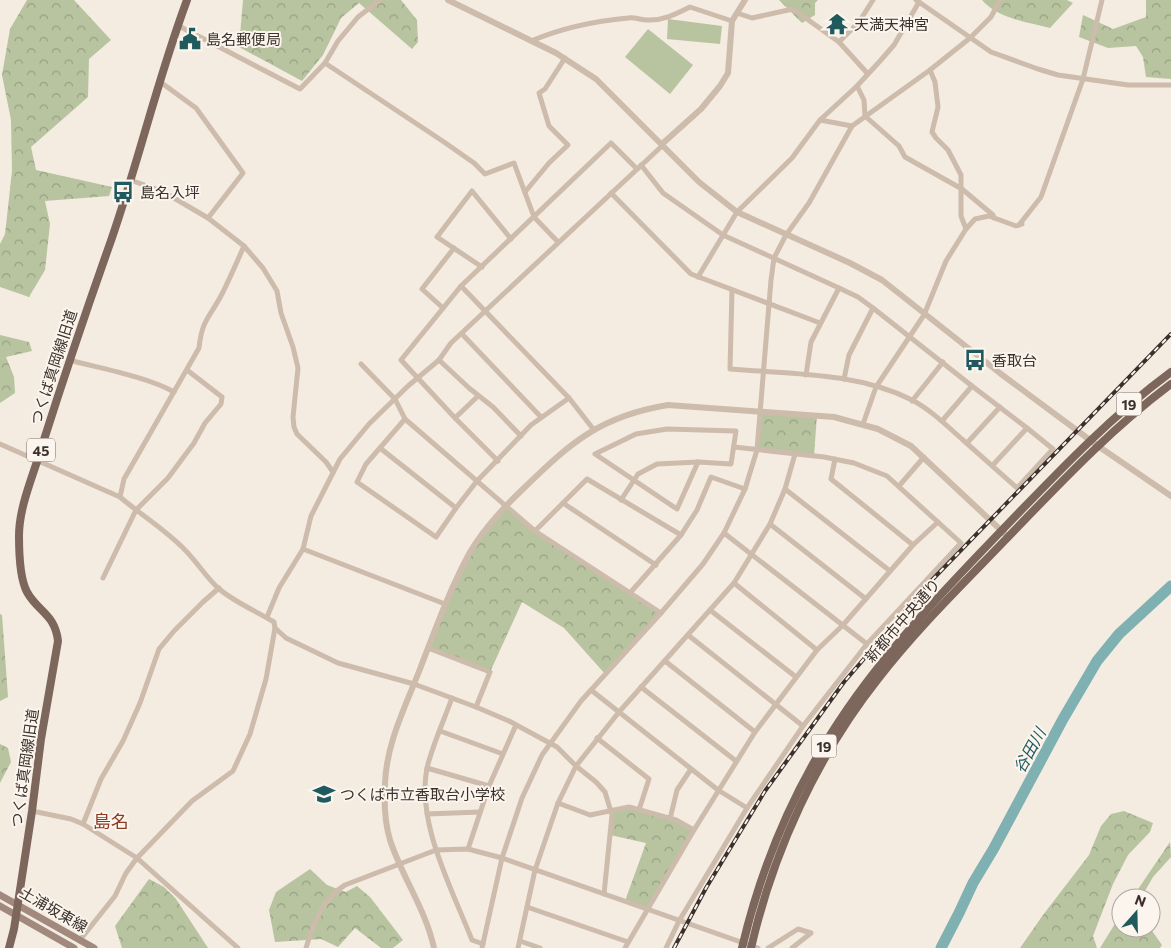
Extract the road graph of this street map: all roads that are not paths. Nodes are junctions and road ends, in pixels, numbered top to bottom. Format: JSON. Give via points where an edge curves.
{"nodes":[{"id":1,"x":187,"y":0,"type":"edge"},
{"id":2,"x":380,"y":0,"type":"edge"},
{"id":3,"x":448,"y":0,"type":"edge"},
{"id":4,"x":745,"y":0,"type":"edge"},
{"id":5,"x":873,"y":0,"type":"edge"},
{"id":6,"x":1000,"y":0,"type":"edge"},
{"id":7,"x":1102,"y":0,"type":"edge"},
{"id":8,"x":918,"y":1,"type":"edge"},
{"id":9,"x":737,"y":12,"type":"junction"},
{"id":10,"x":732,"y":21,"type":"junction"},
{"id":11,"x":177,"y":26,"type":"junction"},
{"id":12,"x":970,"y":38,"type":"junction"},
{"id":13,"x":531,"y":40,"type":"junction"},
{"id":14,"x":839,"y":42,"type":"junction"},
{"id":15,"x":565,"y":58,"type":"junction"},
{"id":16,"x":325,"y":63,"type":"junction"},
{"id":17,"x":930,"y":70,"type":"junction"},
{"id":18,"x":868,"y":74,"type":"junction"},
{"id":19,"x":1083,"y":79,"type":"junction"},
{"id":20,"x":159,"y":81,"type":"junction"},
{"id":21,"x":1171,"y":85,"type":"edge"},
{"id":22,"x":857,"y":86,"type":"junction"},
{"id":23,"x":865,"y":116,"type":"junction"},
{"id":24,"x":820,"y":120,"type":"junction"},
{"id":25,"x":852,"y":126,"type":"junction"},
{"id":26,"x":663,"y":144,"type":"junction"},
{"id":27,"x":639,"y":167,"type":"junction"},
{"id":28,"x":130,"y":180,"type":"junction"},
{"id":29,"x":962,"y":189,"type":"junction"},
{"id":30,"x":525,"y":192,"type":"junction"},
{"id":31,"x":611,"y":193,"type":"junction"},
{"id":32,"x":737,"y":212,"type":"junction"},
{"id":33,"x":534,"y":217,"type":"junction"},
{"id":34,"x":208,"y":218,"type":"junction"},
{"id":35,"x":994,"y":218,"type":"junction"},
{"id":36,"x":966,"y":229,"type":"junction"},
{"id":37,"x":723,"y":234,"type":"junction"},
{"id":38,"x":786,"y":234,"type":"junction"},
{"id":39,"x":511,"y":239,"type":"junction"},
{"id":40,"x":558,"y":242,"type":"junction"},
{"id":41,"x":244,"y":246,"type":"junction"},
{"id":42,"x":454,"y":248,"type":"junction"},
{"id":43,"x":774,"y":258,"type":"junction"},
{"id":44,"x":482,"y":266,"type":"junction"},
{"id":45,"x":698,"y":277,"type":"junction"},
{"id":46,"x":461,"y":286,"type":"junction"},
{"id":47,"x":839,"y":288,"type":"junction"},
{"id":48,"x":732,"y":290,"type":"junction"},
{"id":49,"x":768,"y":303,"type":"junction"},
{"id":50,"x":443,"y":308,"type":"junction"},
{"id":51,"x":873,"y":308,"type":"junction"},
{"id":52,"x":485,"y":311,"type":"junction"},
{"id":53,"x":924,"y":315,"type":"junction"},
{"id":54,"x":820,"y":323,"type":"junction"},
{"id":55,"x":462,"y":334,"type":"junction"},
{"id":56,"x":910,"y":337,"type":"junction"},
{"id":57,"x":69,"y":360,"type":"junction"},
{"id":58,"x":439,"y":360,"type":"junction"},
{"id":59,"x":943,"y":362,"type":"junction"},
{"id":60,"x":361,"y":364,"type":"dead end"},
{"id":61,"x":187,"y":370,"type":"junction"},
{"id":62,"x":764,"y":372,"type":"junction"},
{"id":63,"x":1171,"y":372,"type":"edge"},
{"id":64,"x":806,"y":375,"type":"junction"},
{"id":65,"x":418,"y":378,"type":"junction"},
{"id":66,"x":844,"y":379,"type":"junction"},
{"id":67,"x":1171,"y":384,"type":"edge"},
{"id":68,"x":972,"y":386,"type":"junction"},
{"id":69,"x":876,"y":387,"type":"junction"},
{"id":70,"x":174,"y":392,"type":"junction"},
{"id":71,"x":478,"y":396,"type":"junction"},
{"id":72,"x":395,"y":398,"type":"junction"},
{"id":73,"x":569,"y":398,"type":"junction"},
{"id":74,"x":912,"y":401,"type":"junction"},
{"id":75,"x":1000,"y":407,"type":"junction"},
{"id":76,"x":760,"y":410,"type":"junction"},
{"id":77,"x":541,"y":417,"type":"junction"},
{"id":78,"x":455,"y":418,"type":"junction"},
{"id":79,"x":405,"y":419,"type":"junction"},
{"id":80,"x":942,"y":421,"type":"junction"},
{"id":81,"x":863,"y":424,"type":"junction"},
{"id":82,"x":1027,"y":428,"type":"junction"},
{"id":83,"x":594,"y":430,"type":"junction"},
{"id":84,"x":521,"y":436,"type":"junction"},
{"id":85,"x":1091,"y":440,"type":"junction"},
{"id":86,"x":967,"y":443,"type":"junction"},
{"id":87,"x":0,"y":444,"type":"edge"},
{"id":88,"x":1098,"y":446,"type":"junction"},
{"id":89,"x":734,"y":447,"type":"junction"},
{"id":90,"x":380,"y":448,"type":"junction"},
{"id":91,"x":757,"y":450,"type":"junction"},
{"id":92,"x":795,"y":454,"type":"junction"},
{"id":93,"x":924,"y":457,"type":"junction"},
{"id":94,"x":38,"y":459,"type":"junction"},
{"id":95,"x":835,"y":459,"type":"junction"},
{"id":96,"x":498,"y":461,"type":"junction"},
{"id":97,"x":698,"y":462,"type":"junction"},
{"id":98,"x":992,"y":466,"type":"junction"},
{"id":99,"x":333,"y":472,"type":"junction"},
{"id":100,"x":477,"y":481,"type":"junction"},
{"id":101,"x":634,"y":481,"type":"junction"},
{"id":102,"x":899,"y":486,"type":"junction"},
{"id":103,"x":745,"y":489,"type":"junction"},
{"id":104,"x":785,"y":489,"type":"junction"},
{"id":105,"x":1171,"y":496,"type":"edge"},
{"id":106,"x":120,"y":497,"type":"junction"},
{"id":107,"x":621,"y":500,"type":"junction"},
{"id":108,"x":563,"y":503,"type":"junction"},
{"id":109,"x":506,"y":505,"type":"junction"},
{"id":110,"x":456,"y":508,"type":"junction"},
{"id":111,"x":136,"y":510,"type":"junction"},
{"id":112,"x":938,"y":522,"type":"junction"},
{"id":113,"x":770,"y":524,"type":"junction"},
{"id":114,"x":535,"y":531,"type":"junction"},
{"id":115,"x":1001,"y":531,"type":"junction"},
{"id":116,"x":724,"y":533,"type":"junction"},
{"id":117,"x":681,"y":535,"type":"junction"},
{"id":118,"x":1008,"y":537,"type":"junction"},
{"id":119,"x":913,"y":545,"type":"junction"},
{"id":120,"x":303,"y":549,"type":"junction"},
{"id":121,"x":752,"y":554,"type":"junction"},
{"id":122,"x":656,"y":565,"type":"junction"},
{"id":123,"x":890,"y":571,"type":"junction"},
{"id":124,"x":103,"y":578,"type":"dead end"},
{"id":125,"x":734,"y":583,"type":"junction"},
{"id":126,"x":219,"y":588,"type":"junction"},
{"id":127,"x":630,"y":592,"type":"junction"},
{"id":128,"x":866,"y":599,"type":"junction"},
{"id":129,"x":445,"y":604,"type":"junction"},
{"id":130,"x":710,"y":610,"type":"junction"},
{"id":131,"x":661,"y":613,"type":"junction"},
{"id":132,"x":267,"y":617,"type":"junction"},
{"id":133,"x":843,"y":625,"type":"junction"},
{"id":134,"x":275,"y":628,"type":"junction"},
{"id":135,"x":688,"y":635,"type":"junction"},
{"id":136,"x":867,"y":644,"type":"junction"},
{"id":137,"x":428,"y":648,"type":"junction"},
{"id":138,"x":817,"y":650,"type":"junction"},
{"id":139,"x":665,"y":661,"type":"junction"},
{"id":140,"x":796,"y":677,"type":"junction"},
{"id":141,"x":414,"y":684,"type":"junction"},
{"id":142,"x":641,"y":687,"type":"junction"},
{"id":143,"x":591,"y":690,"type":"junction"},
{"id":144,"x":452,"y":698,"type":"junction"},
{"id":145,"x":775,"y":705,"type":"junction"},
{"id":146,"x":476,"y":707,"type":"junction"},
{"id":147,"x":619,"y":712,"type":"junction"},
{"id":148,"x":516,"y":725,"type":"junction"},
{"id":149,"x":803,"y":726,"type":"junction"},
{"id":150,"x":440,"y":731,"type":"junction"},
{"id":151,"x":755,"y":732,"type":"junction"},
{"id":152,"x":597,"y":738,"type":"junction"},
{"id":153,"x":550,"y":742,"type":"junction"},
{"id":154,"x":503,"y":754,"type":"junction"},
{"id":155,"x":736,"y":761,"type":"junction"},
{"id":156,"x":576,"y":766,"type":"junction"},
{"id":157,"x":427,"y":768,"type":"junction"},
{"id":158,"x":691,"y":769,"type":"junction"},
{"id":159,"x":489,"y":786,"type":"junction"},
{"id":160,"x":718,"y":790,"type":"junction"},
{"id":161,"x":558,"y":803,"type":"junction"},
{"id":162,"x":747,"y":808,"type":"junction"},
{"id":163,"x":611,"y":810,"type":"junction"},
{"id":164,"x":640,"y":810,"type":"junction"},
{"id":165,"x":32,"y":811,"type":"junction"},
{"id":166,"x":480,"y":812,"type":"junction"},
{"id":167,"x":426,"y":814,"type":"junction"},
{"id":168,"x":670,"y":819,"type":"junction"},
{"id":169,"x":84,"y":824,"type":"junction"},
{"id":170,"x":694,"y":830,"type":"junction"},
{"id":171,"x":468,"y":849,"type":"junction"},
{"id":172,"x":436,"y":850,"type":"junction"},
{"id":173,"x":137,"y":858,"type":"junction"},
{"id":174,"x":502,"y":858,"type":"junction"},
{"id":175,"x":401,"y":865,"type":"junction"},
{"id":176,"x":535,"y":870,"type":"junction"},
{"id":177,"x":604,"y":894,"type":"junction"},
{"id":178,"x":0,"y":895,"type":"edge"},
{"id":179,"x":17,"y":904,"type":"junction"},
{"id":180,"x":0,"y":906,"type":"edge"},
{"id":181,"x":527,"y":906,"type":"junction"},
{"id":182,"x":648,"y":910,"type":"junction"},
{"id":183,"x":16,"y":915,"type":"junction"},
{"id":184,"x":679,"y":921,"type":"junction"},
{"id":185,"x":80,"y":940,"type":"junction"},
{"id":186,"x":520,"y":941,"type":"junction"},
{"id":187,"x":628,"y":942,"type":"junction"},
{"id":188,"x":483,"y":946,"type":"edge"},
{"id":189,"x":742,"y":946,"type":"edge"},
{"id":190,"x":754,"y":947,"type":"edge"},
{"id":191,"x":9,"y":948,"type":"edge"},
{"id":192,"x":74,"y":948,"type":"edge"},
{"id":193,"x":94,"y":948,"type":"edge"},
{"id":194,"x":238,"y":948,"type":"edge"},
{"id":195,"x":306,"y":948,"type":"edge"},
{"id":196,"x":434,"y":948,"type":"edge"},
{"id":197,"x":518,"y":948,"type":"edge"},
{"id":198,"x":540,"y":948,"type":"edge"},
{"id":199,"x":625,"y":948,"type":"edge"},
{"id":200,"x":666,"y":948,"type":"edge"},
{"id":201,"x":768,"y":948,"type":"edge"},
{"id":202,"x":792,"y":948,"type":"edge"}],
"edges":[{"from":1,"to":11,"type":"main road","name":"つくば真岡線旧道","number":"45"},
{"from":2,"to":16,"type":"street","via":[[358,17]]},
{"from":3,"to":13,"type":"street"},
{"from":4,"to":9,"type":"street"},
{"from":5,"to":14,"type":"street","via":[[859,22]]},
{"from":6,"to":12,"type":"street","via":[[991,16]]},
{"from":7,"to":19,"type":"street"},
{"from":8,"to":12,"type":"street"},
{"from":8,"to":18,"type":"street","via":[[894,45]]},
{"from":9,"to":10,"type":"street"},
{"from":9,"to":14,"type":"street","via":[[752,18],[793,9]]},
{"from":10,"to":13,"type":"street","via":[[690,7],[662,20],[631,17],[577,25]]},
{"from":10,"to":26,"type":"street","via":[[728,73],[701,110]]},
{"from":11,"to":16,"type":"street","via":[[300,89]]},
{"from":11,"to":20,"type":"main road","name":"つくば真岡線旧道","number":"45"},
{"from":12,"to":17,"type":"street"},
{"from":12,"to":19,"type":"street","via":[[990,52],[1038,69]]},
{"from":13,"to":15,"type":"street"},
{"from":14,"to":18,"type":"street"},
{"from":15,"to":26,"type":"street","via":[[603,84]]},
{"from":15,"to":30,"type":"street","via":[[540,93],[549,126],[568,145]]},
{"from":16,"to":30,"type":"street","via":[[444,142],[485,174],[514,163]]},
{"from":17,"to":23,"type":"street"},
{"from":17,"to":29,"type":"street","via":[[938,107],[932,132],[948,150],[961,175]]},
{"from":18,"to":22,"type":"street"},
{"from":19,"to":21,"type":"street","via":[[1128,85]]},
{"from":19,"to":35,"type":"street","via":[[1041,197],[1020,225]]},
{"from":20,"to":28,"type":"main road","name":"つくば真岡線旧道","number":"45"},
{"from":20,"to":34,"type":"street","via":[[196,108],[243,173]]},
{"from":22,"to":23,"type":"street","via":[[864,100]]},
{"from":22,"to":24,"type":"street"},
{"from":23,"to":25,"type":"street"},
{"from":23,"to":29,"type":"street","via":[[899,146],[905,158]]},
{"from":24,"to":25,"type":"street"},
{"from":24,"to":32,"type":"street","via":[[792,158]]},
{"from":25,"to":38,"type":"street","via":[[809,203]]},
{"from":26,"to":27,"type":"street"},
{"from":26,"to":32,"type":"street","via":[[700,182]]},
{"from":27,"to":31,"type":"street"},
{"from":27,"to":33,"type":"street","via":[[611,143]]},
{"from":27,"to":37,"type":"street","via":[[663,193]]},
{"from":28,"to":34,"type":"street","via":[[162,191]]},
{"from":28,"to":57,"type":"main road","name":"つくば真岡線旧道","number":"45"},
{"from":29,"to":35,"type":"street"},
{"from":29,"to":36,"type":"street","via":[[961,216]]},
{"from":30,"to":33,"type":"street"},
{"from":31,"to":40,"type":"street"},
{"from":31,"to":45,"type":"street","via":[[690,274]]},
{"from":32,"to":37,"type":"street"},
{"from":32,"to":38,"type":"street"},
{"from":33,"to":39,"type":"street"},
{"from":33,"to":40,"type":"street"},
{"from":34,"to":41,"type":"street"},
{"from":35,"to":36,"type":"street","via":[[975,219]]},
{"from":36,"to":53,"type":"street","via":[[946,260]]},
{"from":37,"to":43,"type":"street"},
{"from":37,"to":45,"type":"street"},
{"from":38,"to":43,"type":"street"},
{"from":38,"to":53,"type":"street","via":[[876,277]]},
{"from":39,"to":42,"type":"street","via":[[472,191],[437,237]]},
{"from":39,"to":44,"type":"street"},
{"from":40,"to":52,"type":"street"},
{"from":41,"to":61,"type":"street","via":[[222,295],[205,320],[200,348]]},
{"from":41,"to":99,"type":"street","via":[[273,283],[293,347],[298,368],[294,427]]},
{"from":42,"to":44,"type":"street"},
{"from":42,"to":50,"type":"street","via":[[422,289]]},
{"from":43,"to":47,"type":"street"},
{"from":43,"to":49,"type":"street"},
{"from":44,"to":46,"type":"street"},
{"from":45,"to":48,"type":"street"},
{"from":46,"to":50,"type":"street"},
{"from":46,"to":52,"type":"street"},
{"from":47,"to":51,"type":"street"},
{"from":47,"to":54,"type":"street"},
{"from":48,"to":49,"type":"street"},
{"from":48,"to":62,"type":"street","via":[[730,369]]},
{"from":49,"to":54,"type":"street"},
{"from":49,"to":62,"type":"street"},
{"from":50,"to":65,"type":"street","via":[[401,360]]},
{"from":51,"to":56,"type":"street"},
{"from":51,"to":66,"type":"street","via":[[849,355]]},
{"from":52,"to":55,"type":"street"},
{"from":52,"to":73,"type":"street"},
{"from":53,"to":56,"type":"street"},
{"from":53,"to":85,"type":"street"},
{"from":54,"to":64,"type":"street","via":[[811,342]]},
{"from":55,"to":58,"type":"street"},
{"from":55,"to":77,"type":"street"},
{"from":56,"to":59,"type":"street"},
{"from":56,"to":69,"type":"street"},
{"from":57,"to":70,"type":"street"},
{"from":57,"to":94,"type":"main road","name":"つくば真岡線旧道","number":"45"},
{"from":58,"to":65,"type":"street"},
{"from":58,"to":71,"type":"street"},
{"from":59,"to":68,"type":"street"},
{"from":59,"to":74,"type":"street"},
{"from":60,"to":72,"type":"street"},
{"from":61,"to":70,"type":"street"},
{"from":61,"to":111,"type":"street","via":[[222,397],[221,404],[168,478]]},
{"from":62,"to":64,"type":"street"},
{"from":62,"to":76,"type":"street"},
{"from":63,"to":85,"type":"main road","name":"新都市中央通り","number":"19"},
{"from":64,"to":66,"type":"street"},
{"from":65,"to":72,"type":"street"},
{"from":65,"to":78,"type":"street"},
{"from":66,"to":69,"type":"street"},
{"from":67,"to":88,"type":"main road","name":"新都市中央通り","number":"19"},
{"from":68,"to":75,"type":"street"},
{"from":68,"to":80,"type":"street"},
{"from":69,"to":74,"type":"street"},
{"from":69,"to":81,"type":"street"},
{"from":70,"to":106,"type":"street","via":[[124,479]]},
{"from":71,"to":78,"type":"street"},
{"from":71,"to":84,"type":"street"},
{"from":72,"to":79,"type":"street"},
{"from":72,"to":99,"type":"street","via":[[353,442]]},
{"from":73,"to":77,"type":"street"},
{"from":73,"to":83,"type":"street"},
{"from":74,"to":80,"type":"street"},
{"from":75,"to":82,"type":"street"},
{"from":75,"to":86,"type":"street"},
{"from":76,"to":81,"type":"street","via":[[834,417]]},
{"from":76,"to":83,"type":"street","via":[[668,405],[621,416]]},
{"from":76,"to":91,"type":"street"},
{"from":77,"to":84,"type":"street"},
{"from":78,"to":96,"type":"street"},
{"from":79,"to":90,"type":"street"},
{"from":79,"to":100,"type":"street"},
{"from":80,"to":86,"type":"street"},
{"from":81,"to":93,"type":"street","via":[[911,446]]},
{"from":82,"to":98,"type":"street"},
{"from":82,"to":98,"type":"street","via":[[1053,449],[1017,488]]},
{"from":83,"to":109,"type":"street","via":[[560,453]]},
{"from":84,"to":96,"type":"street"},
{"from":85,"to":88,"type":"street"},
{"from":85,"to":115,"type":"main road","name":"新都市中央通り","number":"19"},
{"from":86,"to":98,"type":"street"},
{"from":87,"to":94,"type":"street"},
{"from":88,"to":105,"type":"street"},
{"from":88,"to":118,"type":"main road","name":"新都市中央通り","number":"19"},
{"from":89,"to":91,"type":"street"},
{"from":89,"to":97,"type":"street","via":[[730,464]]},
{"from":89,"to":101,"type":"street","via":[[736,431],[667,429],[636,434],[595,454]]},
{"from":90,"to":110,"type":"street"},
{"from":90,"to":110,"type":"street","via":[[366,464],[357,482],[436,536]]},
{"from":91,"to":92,"type":"street"},
{"from":91,"to":103,"type":"street"},
{"from":92,"to":95,"type":"street"},
{"from":92,"to":104,"type":"street"},
{"from":93,"to":102,"type":"street"},
{"from":93,"to":115,"type":"street"},
{"from":94,"to":106,"type":"street"},
{"from":94,"to":165,"type":"main road","name":"つくば真岡線旧道","number":"45","via":[[21,520],[22,570],[26,591],[49,617],[56,628],[58,641],[40,739]]},
{"from":95,"to":102,"type":"street","via":[[887,476]]},
{"from":95,"to":119,"type":"street","via":[[830,479]]},
{"from":96,"to":100,"type":"street"},
{"from":97,"to":101,"type":"street","via":[[657,464],[638,474]]},
{"from":97,"to":101,"type":"street","via":[[677,509]]},
{"from":99,"to":120,"type":"street","via":[[311,516]]},
{"from":100,"to":109,"type":"street"},
{"from":100,"to":110,"type":"street"},
{"from":101,"to":107,"type":"street"},
{"from":102,"to":112,"type":"street"},
{"from":103,"to":116,"type":"street"},
{"from":103,"to":117,"type":"street","via":[[711,477],[697,510]]},
{"from":104,"to":113,"type":"street"},
{"from":104,"to":123,"type":"street"},
{"from":106,"to":111,"type":"street"},
{"from":107,"to":108,"type":"street","via":[[587,480]]},
{"from":107,"to":117,"type":"street"},
{"from":108,"to":114,"type":"street"},
{"from":108,"to":122,"type":"street"},
{"from":109,"to":114,"type":"street"},
{"from":109,"to":129,"type":"street","via":[[470,553]]},
{"from":111,"to":124,"type":"street"},
{"from":111,"to":126,"type":"street","via":[[186,551]]},
{"from":112,"to":119,"type":"street"},
{"from":112,"to":136,"type":"street","via":[[961,543]]},
{"from":113,"to":121,"type":"street"},
{"from":113,"to":128,"type":"street"},
{"from":114,"to":127,"type":"street"},
{"from":115,"to":118,"type":"street"},
{"from":115,"to":189,"type":"main road","name":"新都市中央通り","number":"19","via":[[912,626],[847,709],[795,800],[755,899]]},
{"from":116,"to":121,"type":"street"},
{"from":116,"to":131,"type":"street","via":[[703,564]]},
{"from":117,"to":122,"type":"street"},
{"from":118,"to":190,"type":"main road","name":"新都市中央通り","number":"19","via":[[921,629],[854,712],[816,776],[790,832],[763,904]]},
{"from":119,"to":123,"type":"street"},
{"from":120,"to":129,"type":"street"},
{"from":120,"to":132,"type":"street","via":[[278,588]]},
{"from":121,"to":125,"type":"street"},
{"from":121,"to":133,"type":"street"},
{"from":122,"to":127,"type":"street"},
{"from":123,"to":128,"type":"street"},
{"from":125,"to":130,"type":"street"},
{"from":125,"to":138,"type":"street"},
{"from":126,"to":132,"type":"street"},
{"from":126,"to":169,"type":"street","via":[[159,649],[140,703],[101,779]]},
{"from":127,"to":131,"type":"street"},
{"from":128,"to":133,"type":"street"},
{"from":129,"to":137,"type":"street"},
{"from":130,"to":135,"type":"street"},
{"from":130,"to":140,"type":"street"},
{"from":131,"to":143,"type":"street"},
{"from":132,"to":134,"type":"street","via":[[274,622]]},
{"from":133,"to":136,"type":"street"},
{"from":133,"to":138,"type":"street"},
{"from":134,"to":141,"type":"street","via":[[286,638],[338,663]]},
{"from":134,"to":173,"type":"street","via":[[266,679],[250,734],[233,771],[192,801]]},
{"from":135,"to":139,"type":"street"},
{"from":135,"to":145,"type":"street"},
{"from":136,"to":149,"type":"street"},
{"from":137,"to":141,"type":"street"},
{"from":137,"to":146,"type":"street","via":[[490,672]]},
{"from":138,"to":140,"type":"street"},
{"from":139,"to":142,"type":"street"},
{"from":139,"to":151,"type":"street"},
{"from":140,"to":145,"type":"street"},
{"from":141,"to":144,"type":"street"},
{"from":141,"to":175,"type":"street","via":[[391,748],[385,783],[390,839]]},
{"from":142,"to":147,"type":"street"},
{"from":142,"to":155,"type":"street"},
{"from":143,"to":147,"type":"street"},
{"from":143,"to":153,"type":"street"},
{"from":144,"to":146,"type":"street"},
{"from":144,"to":150,"type":"street"},
{"from":145,"to":149,"type":"street"},
{"from":145,"to":151,"type":"street"},
{"from":146,"to":148,"type":"street"},
{"from":147,"to":152,"type":"street"},
{"from":147,"to":158,"type":"street"},
{"from":148,"to":153,"type":"street"},
{"from":148,"to":154,"type":"street"},
{"from":149,"to":162,"type":"street"},
{"from":150,"to":154,"type":"street"},
{"from":150,"to":157,"type":"street"},
{"from":151,"to":155,"type":"street"},
{"from":152,"to":156,"type":"street"},
{"from":152,"to":164,"type":"street","via":[[649,778]]},
{"from":153,"to":156,"type":"street"},
{"from":153,"to":174,"type":"street","via":[[522,798]]},
{"from":154,"to":159,"type":"street"},
{"from":155,"to":160,"type":"street"},
{"from":156,"to":161,"type":"street"},
{"from":156,"to":163,"type":"street","via":[[605,792]]},
{"from":157,"to":159,"type":"street"},
{"from":157,"to":167,"type":"street"},
{"from":158,"to":160,"type":"street"},
{"from":158,"to":168,"type":"street","via":[[677,790]]},
{"from":159,"to":166,"type":"street"},
{"from":160,"to":162,"type":"street"},
{"from":160,"to":170,"type":"street"},
{"from":161,"to":163,"type":"street","via":[[590,815]]},
{"from":161,"to":176,"type":"street"},
{"from":162,"to":184,"type":"street"},
{"from":163,"to":164,"type":"street","via":[[629,807]]},
{"from":163,"to":177,"type":"street"},
{"from":164,"to":168,"type":"street"},
{"from":165,"to":169,"type":"street"},
{"from":165,"to":179,"type":"main road","name":"つくば真岡線旧道","number":"45"},
{"from":166,"to":167,"type":"street"},
{"from":166,"to":171,"type":"street"},
{"from":167,"to":172,"type":"street"},
{"from":168,"to":170,"type":"street"},
{"from":169,"to":173,"type":"street"},
{"from":170,"to":182,"type":"street"},
{"from":171,"to":172,"type":"street"},
{"from":171,"to":174,"type":"street"},
{"from":172,"to":175,"type":"street"},
{"from":172,"to":188,"type":"street","via":[[472,940]]},
{"from":173,"to":185,"type":"street","via":[[114,896]]},
{"from":173,"to":194,"type":"street"},
{"from":174,"to":176,"type":"street"},
{"from":174,"to":188,"type":"street"},
{"from":175,"to":195,"type":"street","via":[[337,890],[320,912]]},
{"from":175,"to":196,"type":"street","via":[[423,913]]},
{"from":176,"to":177,"type":"street"},
{"from":176,"to":181,"type":"street"},
{"from":177,"to":182,"type":"street"},
{"from":178,"to":179,"type":"main road","name":"土浦坂東線"},
{"from":179,"to":183,"type":"main road","name":"つくば真岡線旧道","number":"45"},
{"from":179,"to":185,"type":"main road","name":"土浦坂東線"},
{"from":180,"to":183,"type":"main road","name":"土浦坂東線"},
{"from":181,"to":186,"type":"street"},
{"from":181,"to":187,"type":"street"},
{"from":182,"to":184,"type":"street"},
{"from":182,"to":187,"type":"street"},
{"from":183,"to":191,"type":"main road","name":"つくば真岡線旧道","number":"45"},
{"from":183,"to":192,"type":"main road","name":"土浦坂東線"},
{"from":184,"to":189,"type":"street"},
{"from":184,"to":200,"type":"street"},
{"from":185,"to":193,"type":"main road","name":"土浦坂東線"},
{"from":186,"to":197,"type":"street"},
{"from":186,"to":198,"type":"street"},
{"from":187,"to":199,"type":"street"},
{"from":189,"to":190,"type":"street"},
{"from":201,"to":202,"type":"street","via":[[798,929],[811,933]]}]}
